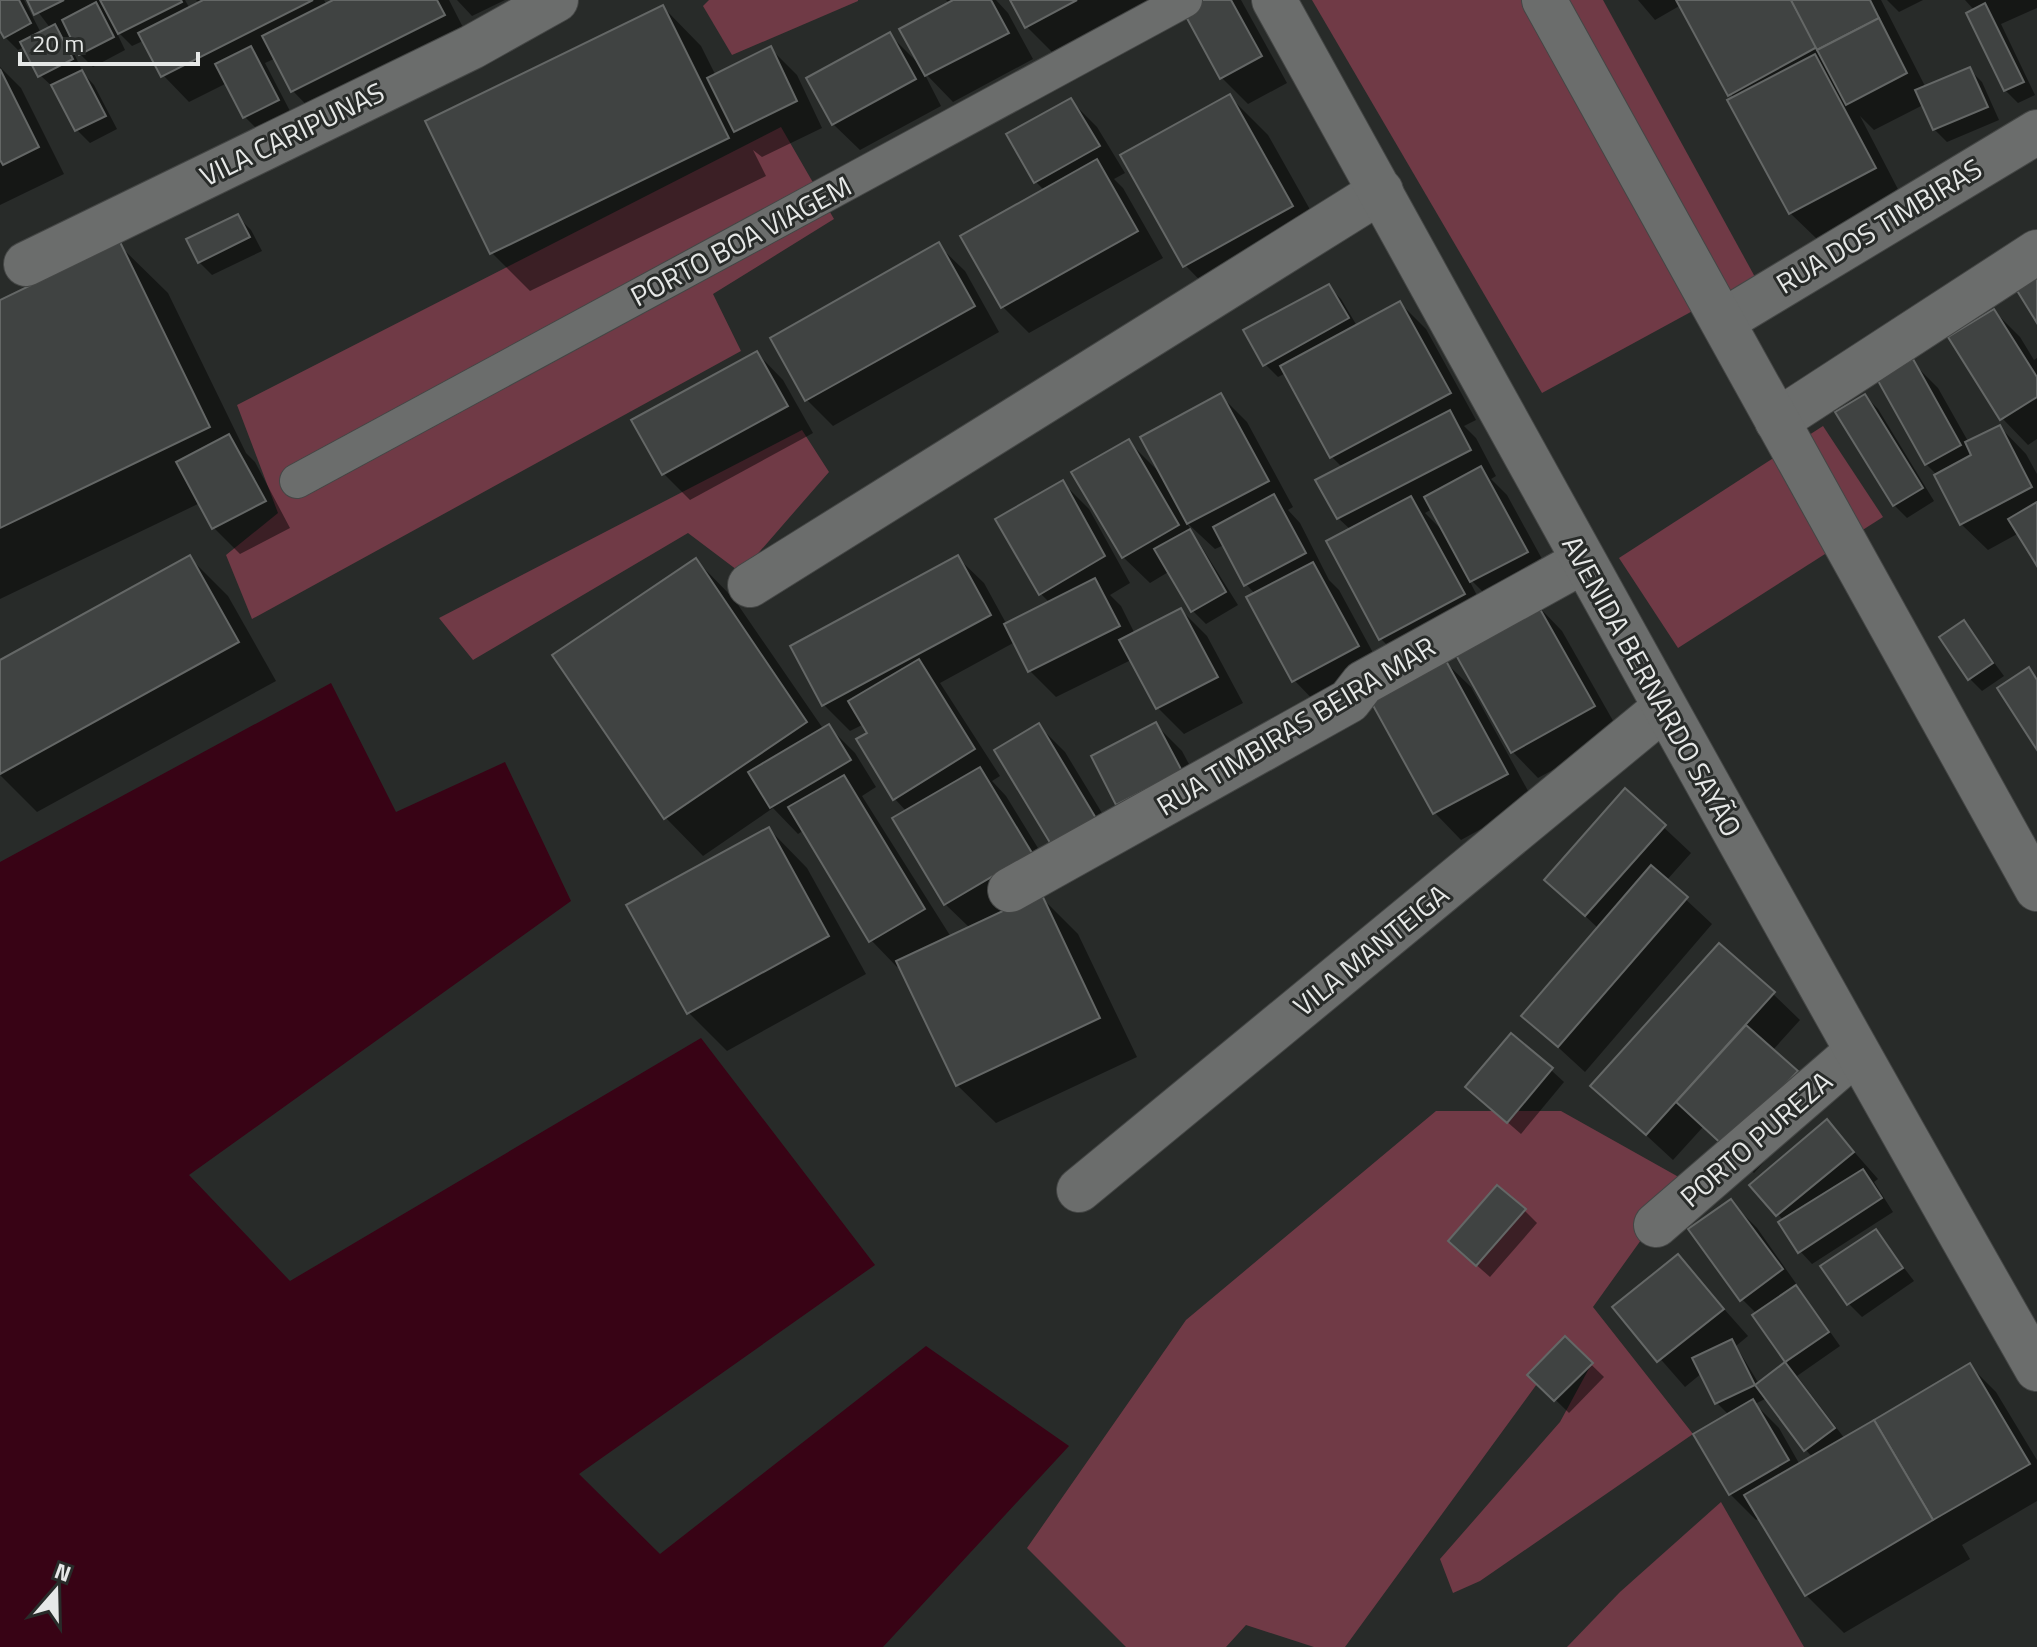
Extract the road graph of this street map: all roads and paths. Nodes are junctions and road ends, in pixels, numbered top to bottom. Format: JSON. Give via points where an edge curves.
{"nodes":[{"id":1,"x":556,"y":0,"type":"edge"},
{"id":2,"x":1185,"y":0,"type":"edge"},
{"id":3,"x":1274,"y":0,"type":"edge"},
{"id":4,"x":1544,"y":0,"type":"edge"},
{"id":5,"x":2037,"y":132,"type":"edge"},
{"id":6,"x":1381,"y":191,"type":"junction"},
{"id":7,"x":2037,"y":252,"type":"edge"},
{"id":8,"x":26,"y":264,"type":"dead end"},
{"id":9,"x":1723,"y":321,"type":"junction"},
{"id":10,"x":1777,"y":421,"type":"junction"},
{"id":11,"x":297,"y":481,"type":"dead end"},
{"id":12,"x":1582,"y":562,"type":"junction"},
{"id":13,"x":750,"y":585,"type":"dead end"},
{"id":14,"x":1663,"y":709,"type":"junction"},
{"id":15,"x":2037,"y":889,"type":"edge"},
{"id":16,"x":1010,"y":890,"type":"dead end"},
{"id":17,"x":1856,"y":1052,"type":"junction"},
{"id":18,"x":1079,"y":1190,"type":"dead end"},
{"id":19,"x":1656,"y":1225,"type":"dead end"},
{"id":20,"x":2037,"y":1369,"type":"edge"}],
"edges":[{"from":1,"to":8,"type":"street","name":"VILA CARIPUNAS","via":[[472,47]]},
{"from":2,"to":11,"type":"lane","name":"PORTO BOA VIAGEM"},
{"from":3,"to":6,"type":"street","name":"AVENIDA BERNARDO SAYÃO"},
{"from":4,"to":9,"type":"street"},
{"from":5,"to":9,"type":"street","name":"RUA DOS TIMBIRAS"},
{"from":6,"to":12,"type":"street","name":"AVENIDA BERNARDO SAYÃO"},
{"from":6,"to":13,"type":"street"},
{"from":7,"to":10,"type":"street"},
{"from":9,"to":10,"type":"street"},
{"from":10,"to":15,"type":"street"},
{"from":12,"to":14,"type":"street","name":"AVENIDA BERNARDO SAYÃO"},
{"from":12,"to":16,"type":"street","name":"RUA TIMBIRAS BEIRA MAR","via":[[1363,683],[1349,701]]},
{"from":14,"to":17,"type":"street","name":"AVENIDA BERNARDO SAYÃO"},
{"from":14,"to":18,"type":"street","name":"VILA MANTEIGA"},
{"from":17,"to":19,"type":"street","name":"PORTO PUREZA"},
{"from":17,"to":20,"type":"street","name":"AVENIDA BERNARDO SAYÃO"}]}
